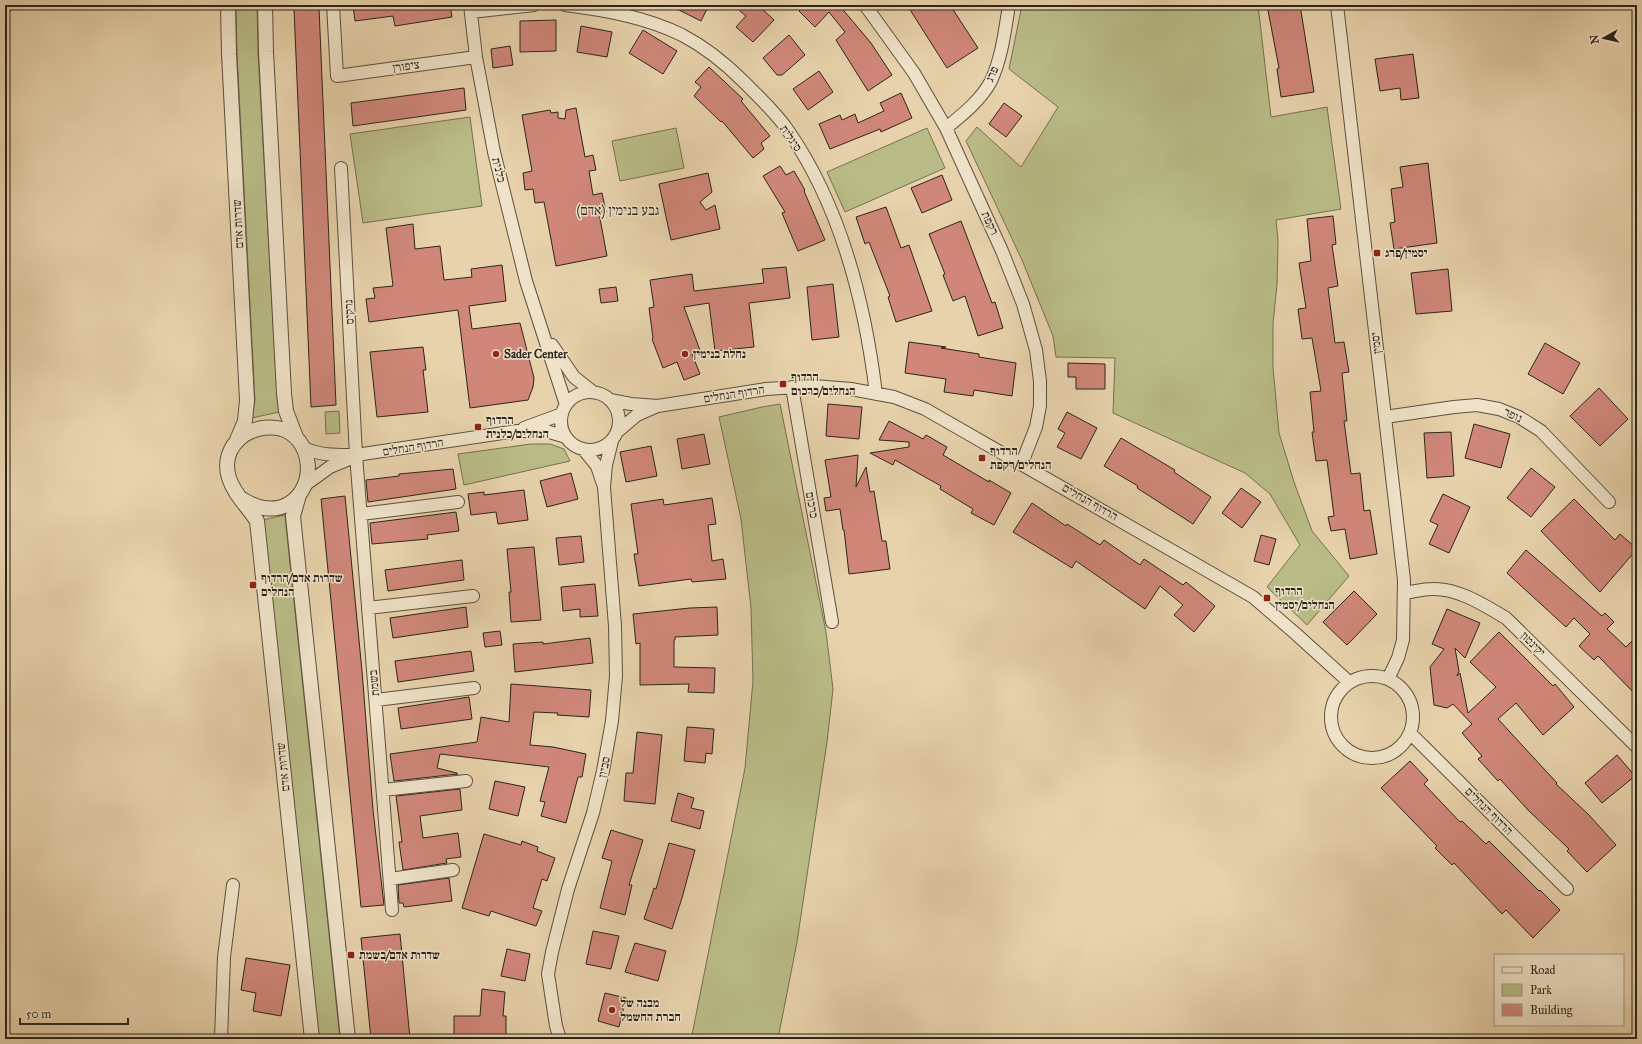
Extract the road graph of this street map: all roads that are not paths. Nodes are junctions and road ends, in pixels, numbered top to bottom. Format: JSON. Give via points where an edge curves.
{"nodes":[{"id":1,"x":228,"y":5,"type":"edge"},
{"id":2,"x":265,"y":5,"type":"edge"},
{"id":3,"x":333,"y":5,"type":"edge"},
{"id":4,"x":534,"y":5,"type":"edge"},
{"id":5,"x":565,"y":5,"type":"edge"},
{"id":6,"x":865,"y":5,"type":"edge"},
{"id":7,"x":1009,"y":5,"type":"edge"},
{"id":8,"x":1337,"y":5,"type":"edge"},
{"id":9,"x":471,"y":9,"type":"edge"},
{"id":10,"x":476,"y":57,"type":"junction"},
{"id":11,"x":946,"y":128,"type":"junction"},
{"id":12,"x":341,"y":168,"type":"dead end"},
{"id":13,"x":544,"y":332,"type":"junction"},
{"id":14,"x":792,"y":387,"type":"junction"},
{"id":15,"x":593,"y":392,"type":"junction"},
{"id":16,"x":876,"y":394,"type":"junction"},
{"id":17,"x":610,"y":400,"type":"junction"},
{"id":18,"x":658,"y":406,"type":"junction"},
{"id":19,"x":564,"y":409,"type":"junction"},
{"id":20,"x":1385,"y":417,"type":"junction"},
{"id":21,"x":517,"y":431,"type":"junction"},
{"id":22,"x":615,"y":436,"type":"junction"},
{"id":23,"x":566,"y":437,"type":"junction"},
{"id":24,"x":237,"y":441,"type":"junction"},
{"id":25,"x":300,"y":443,"type":"junction"},
{"id":26,"x":584,"y":450,"type":"junction"},
{"id":27,"x":356,"y":456,"type":"junction"},
{"id":28,"x":1022,"y":463,"type":"junction"},
{"id":29,"x":604,"y":487,"type":"junction"},
{"id":30,"x":302,"y":490,"type":"junction"},
{"id":31,"x":242,"y":499,"type":"junction"},
{"id":32,"x":458,"y":502,"type":"dead end"},
{"id":33,"x":1609,"y":502,"type":"dead end"},
{"id":34,"x":361,"y":514,"type":"junction"},
{"id":35,"x":1404,"y":593,"type":"junction"},
{"id":36,"x":473,"y":596,"type":"dead end"},
{"id":37,"x":368,"y":608,"type":"junction"},
{"id":38,"x":832,"y":622,"type":"dead end"},
{"id":39,"x":1388,"y":679,"type":"junction"},
{"id":40,"x":1349,"y":682,"type":"junction"},
{"id":41,"x":474,"y":688,"type":"dead end"},
{"id":42,"x":376,"y":700,"type":"junction"},
{"id":43,"x":1410,"y":733,"type":"junction"},
{"id":44,"x":1637,"y":747,"type":"edge"},
{"id":45,"x":466,"y":781,"type":"dead end"},
{"id":46,"x":383,"y":790,"type":"junction"},
{"id":47,"x":453,"y":870,"type":"dead end"},
{"id":48,"x":390,"y":879,"type":"junction"},
{"id":49,"x":233,"y":885,"type":"dead end"},
{"id":50,"x":1567,"y":889,"type":"dead end"},
{"id":51,"x":392,"y":910,"type":"dead end"},
{"id":52,"x":221,"y":1039,"type":"edge"},
{"id":53,"x":312,"y":1039,"type":"edge"},
{"id":54,"x":348,"y":1039,"type":"edge"},
{"id":55,"x":560,"y":1039,"type":"edge"}],
"edges":[{"from":1,"to":24,"type":"street","name":"שדרות אדם","via":[[247,400],[245,421]]},
{"from":2,"to":25,"type":"street","via":[[284,393],[286,411]]},
{"from":3,"to":10,"type":"street","name":"ציפורן","via":[[337,76]]},
{"from":4,"to":9,"type":"street"},
{"from":5,"to":16,"type":"street","name":"סיגלית","via":[[635,17],[682,35],[723,62],[757,94],[787,129],[814,174],[835,221],[857,287],[870,347]]},
{"from":6,"to":11,"type":"street","name":"רקפת","via":[[914,73]]},
{"from":7,"to":11,"type":"street","name":"פרג","via":[[1001,53],[991,81],[973,104]]},
{"from":8,"to":20,"type":"street","name":"יסמין"},
{"from":9,"to":10,"type":"street","name":"כלנית"},
{"from":10,"to":13,"type":"street","name":"כלנית","via":[[494,152],[526,281]]},
{"from":11,"to":28,"type":"street","name":"רקפת","via":[[1002,251],[1023,304],[1036,350],[1040,406],[1036,428]]},
{"from":12,"to":27,"type":"street","name":"נרקיס"},
{"from":13,"to":15,"type":"street","name":"כלנית","via":[[574,377]]},
{"from":13,"to":19,"type":"street","name":"כלנית"},
{"from":14,"to":16,"type":"street","name":"הרדוף הנחלים","via":[[852,389]]},
{"from":14,"to":18,"type":"street","name":"הרדוף הנחלים"},
{"from":14,"to":38,"type":"street","name":"כרכום"},
{"from":15,"to":17,"type":"street"},
{"from":15,"to":19,"type":"street","via":[[578,395]]},
{"from":16,"to":28,"type":"street","name":"הרדוף הנחלים","via":[[894,397],[925,409]]},
{"from":17,"to":18,"type":"street","name":"הרדוף הנחלים"},
{"from":17,"to":22,"type":"street","via":[[618,415],[619,424]]},
{"from":18,"to":22,"type":"street","name":"הרדוף הנחלים","via":[[637,416]]},
{"from":19,"to":21,"type":"street","name":"הרדוף הנחלים"},
{"from":19,"to":23,"type":"street","via":[[561,422]]},
{"from":20,"to":33,"type":"street","name":"נופר","via":[[1477,405],[1499,409],[1519,417],[1541,431]]},
{"from":20,"to":35,"type":"street","name":"יסמין"},
{"from":21,"to":23,"type":"street","name":"הרדוף הנחלים","via":[[546,431]]},
{"from":21,"to":27,"type":"street","name":"הרדוף הנחלים"},
{"from":22,"to":26,"type":"street","via":[[604,447]]},
{"from":22,"to":29,"type":"street","name":"סביון","via":[[606,464]]},
{"from":23,"to":26,"type":"street","via":[[577,448]]},
{"from":24,"to":25,"type":"street","name":"שדרות אדם","via":[[247,432],[272,426],[285,430]]},
{"from":24,"to":31,"type":"street","name":"שדרות אדם","via":[[230,452],[227,464],[228,477],[233,489]]},
{"from":25,"to":27,"type":"street","name":"הרדוף הנחלים","via":[[313,452]]},
{"from":25,"to":30,"type":"street","via":[[308,461],[309,473]]},
{"from":26,"to":29,"type":"street","name":"סביון","via":[[597,466]]},
{"from":27,"to":30,"type":"street","name":"הרדוף הנחלים","via":[[330,468]]},
{"from":27,"to":34,"type":"street","name":"בשמת"},
{"from":28,"to":40,"type":"street","name":"הרדוף הנחלים","via":[[1253,597]]},
{"from":29,"to":55,"type":"street","name":"סביון","via":[[615,626],[616,676],[613,714],[604,771],[590,825],[568,889],[549,967],[548,974]]},
{"from":30,"to":31,"type":"street","via":[[289,503],[278,507],[265,508]]},
{"from":30,"to":54,"type":"street","via":[[294,516],[294,526]]},
{"from":31,"to":53,"type":"street","name":"שדרות אדם","via":[[257,521],[258,528]]},
{"from":32,"to":34,"type":"street"},
{"from":34,"to":37,"type":"street","name":"בשמת"},
{"from":35,"to":39,"type":"street","name":"יסמין","via":[[1403,640]]},
{"from":35,"to":44,"type":"street","name":"יקינטון","via":[[1432,589],[1455,593],[1482,603],[1506,618]]},
{"from":36,"to":37,"type":"street"},
{"from":37,"to":42,"type":"street","name":"בשמת"},
{"from":39,"to":40,"type":"street","via":[[1375,675],[1361,676]]},
{"from":39,"to":43,"type":"street","via":[[1408,696],[1413,721]]},
{"from":40,"to":43,"type":"street","via":[[1338,692],[1332,705],[1330,719],[1333,733],[1341,745],[1352,754],[1365,758],[1379,758],[1392,754],[1404,744]]},
{"from":41,"to":42,"type":"street"},
{"from":42,"to":46,"type":"street","name":"בשמת"},
{"from":43,"to":50,"type":"street","name":"הרדוף הנחלים"},
{"from":45,"to":46,"type":"street"},
{"from":46,"to":48,"type":"street","name":"בשמת"},
{"from":47,"to":48,"type":"street"},
{"from":48,"to":51,"type":"street","name":"בשמת"},
{"from":49,"to":52,"type":"street","via":[[224,957]]}]}
